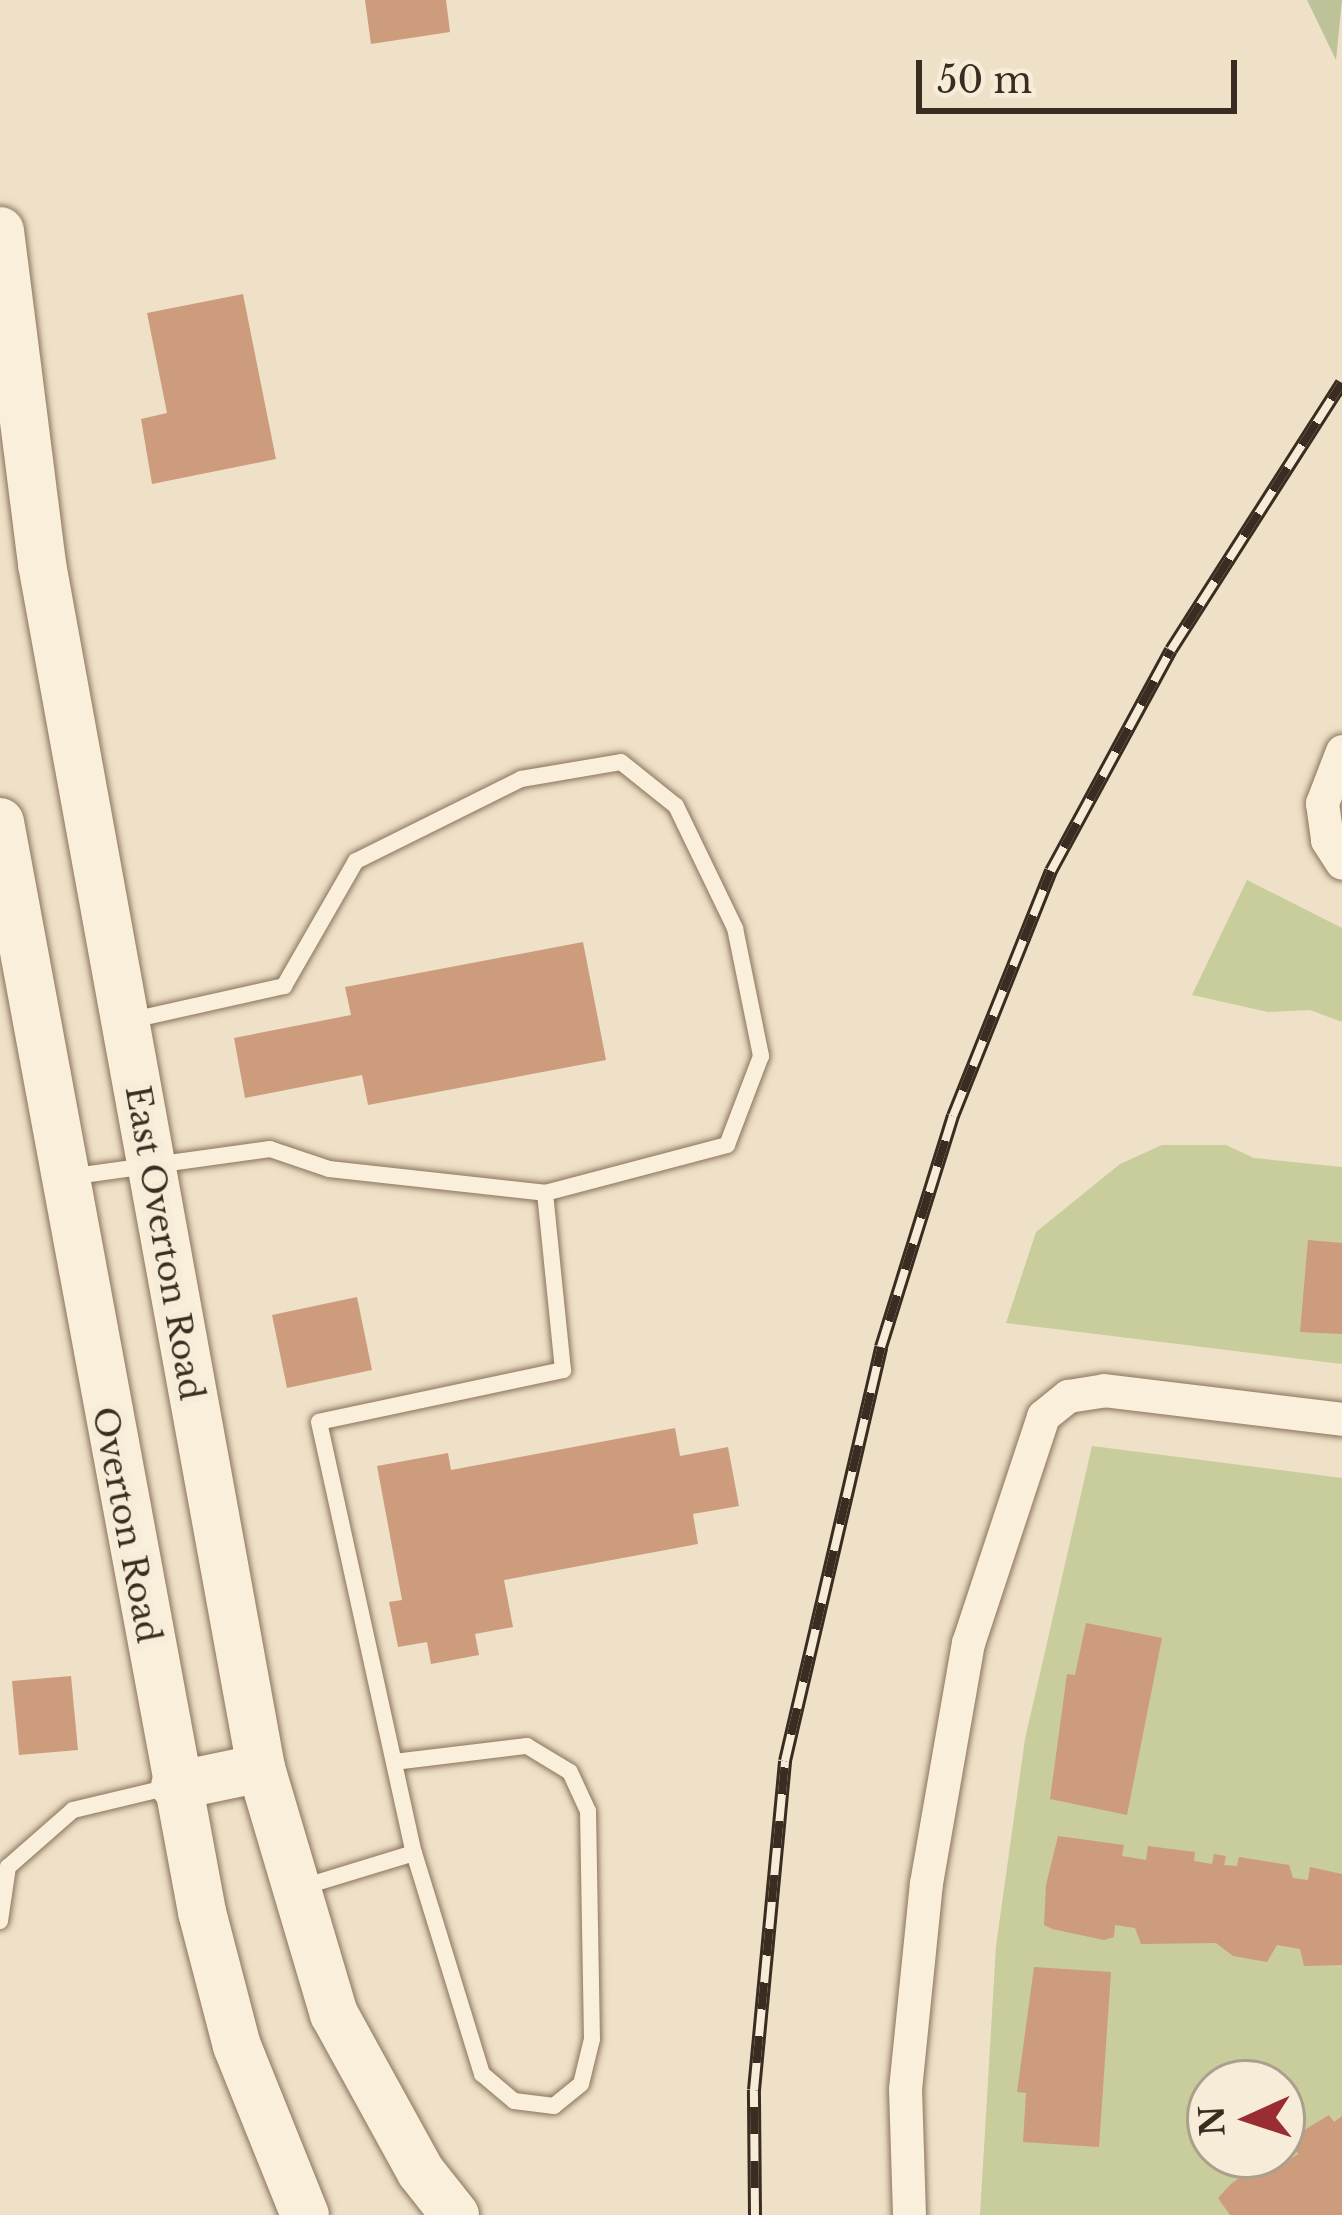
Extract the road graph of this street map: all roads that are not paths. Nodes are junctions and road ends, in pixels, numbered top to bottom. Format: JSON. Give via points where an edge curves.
{"nodes":[{"id":1,"x":0,"y":231,"type":"edge"},
{"id":2,"x":7,"y":313,"type":"edge"},
{"id":3,"x":1342,"y":751,"type":"edge"},
{"id":4,"x":0,"y":822,"type":"edge"},
{"id":5,"x":1342,"y":863,"type":"edge"},
{"id":6,"x":125,"y":1021,"type":"junction"},
{"id":7,"x":150,"y":1162,"type":"junction"},
{"id":8,"x":61,"y":1179,"type":"junction"},
{"id":9,"x":545,"y":1193,"type":"junction"},
{"id":10,"x":1342,"y":1419,"type":"edge"},
{"id":11,"x":394,"y":1762,"type":"junction"},
{"id":12,"x":261,"y":1768,"type":"junction"},
{"id":13,"x":175,"y":1786,"type":"junction"},
{"id":14,"x":414,"y":1853,"type":"junction"},
{"id":15,"x":4,"y":1861,"type":"edge"},
{"id":16,"x":295,"y":1889,"type":"junction"},
{"id":17,"x":0,"y":1921,"type":"edge"},
{"id":18,"x":305,"y":2215,"type":"edge"},
{"id":19,"x":455,"y":2215,"type":"edge"},
{"id":20,"x":909,"y":2215,"type":"edge"}],
"edges":[{"from":1,"to":2,"type":"street","name":"East Overton Road"},
{"from":2,"to":6,"type":"street","name":"East Overton Road"},
{"from":3,"to":5,"type":"street","via":[[1322,803],[1327,840]]},
{"from":4,"to":8,"type":"street","name":"Overton Road"},
{"from":6,"to":7,"type":"street","name":"East Overton Road"},
{"from":6,"to":9,"type":"lane","via":[[284,986],[356,861],[521,778],[622,762],[676,806],[735,928],[760,1056],[727,1144]]},
{"from":7,"to":8,"type":"lane"},
{"from":7,"to":9,"type":"lane","via":[[270,1149],[328,1169]]},
{"from":7,"to":12,"type":"street","name":"East Overton Road"},
{"from":8,"to":13,"type":"street","name":"Overton Road"},
{"from":9,"to":11,"type":"lane","via":[[563,1370],[319,1423]]},
{"from":10,"to":20,"type":"street","via":[[1104,1390],[1068,1396],[1043,1416],[968,1642],[926,1883],[905,2089]]},
{"from":11,"to":14,"type":"lane"},
{"from":11,"to":14,"type":"lane","via":[[526,1746],[570,1772],[588,1811],[592,2039],[581,2084],[554,2106],[514,2102],[482,2074]]},
{"from":12,"to":13,"type":"street"},
{"from":12,"to":16,"type":"street","name":"East Overton Road"},
{"from":13,"to":15,"type":"lane","via":[[73,1810]]},
{"from":13,"to":18,"type":"street","name":"Overton Road","via":[[237,2046]]},
{"from":14,"to":16,"type":"lane"},
{"from":15,"to":17,"type":"lane"},
{"from":16,"to":19,"type":"street","name":"East Overton Road","via":[[334,2014],[421,2172]]}]}
